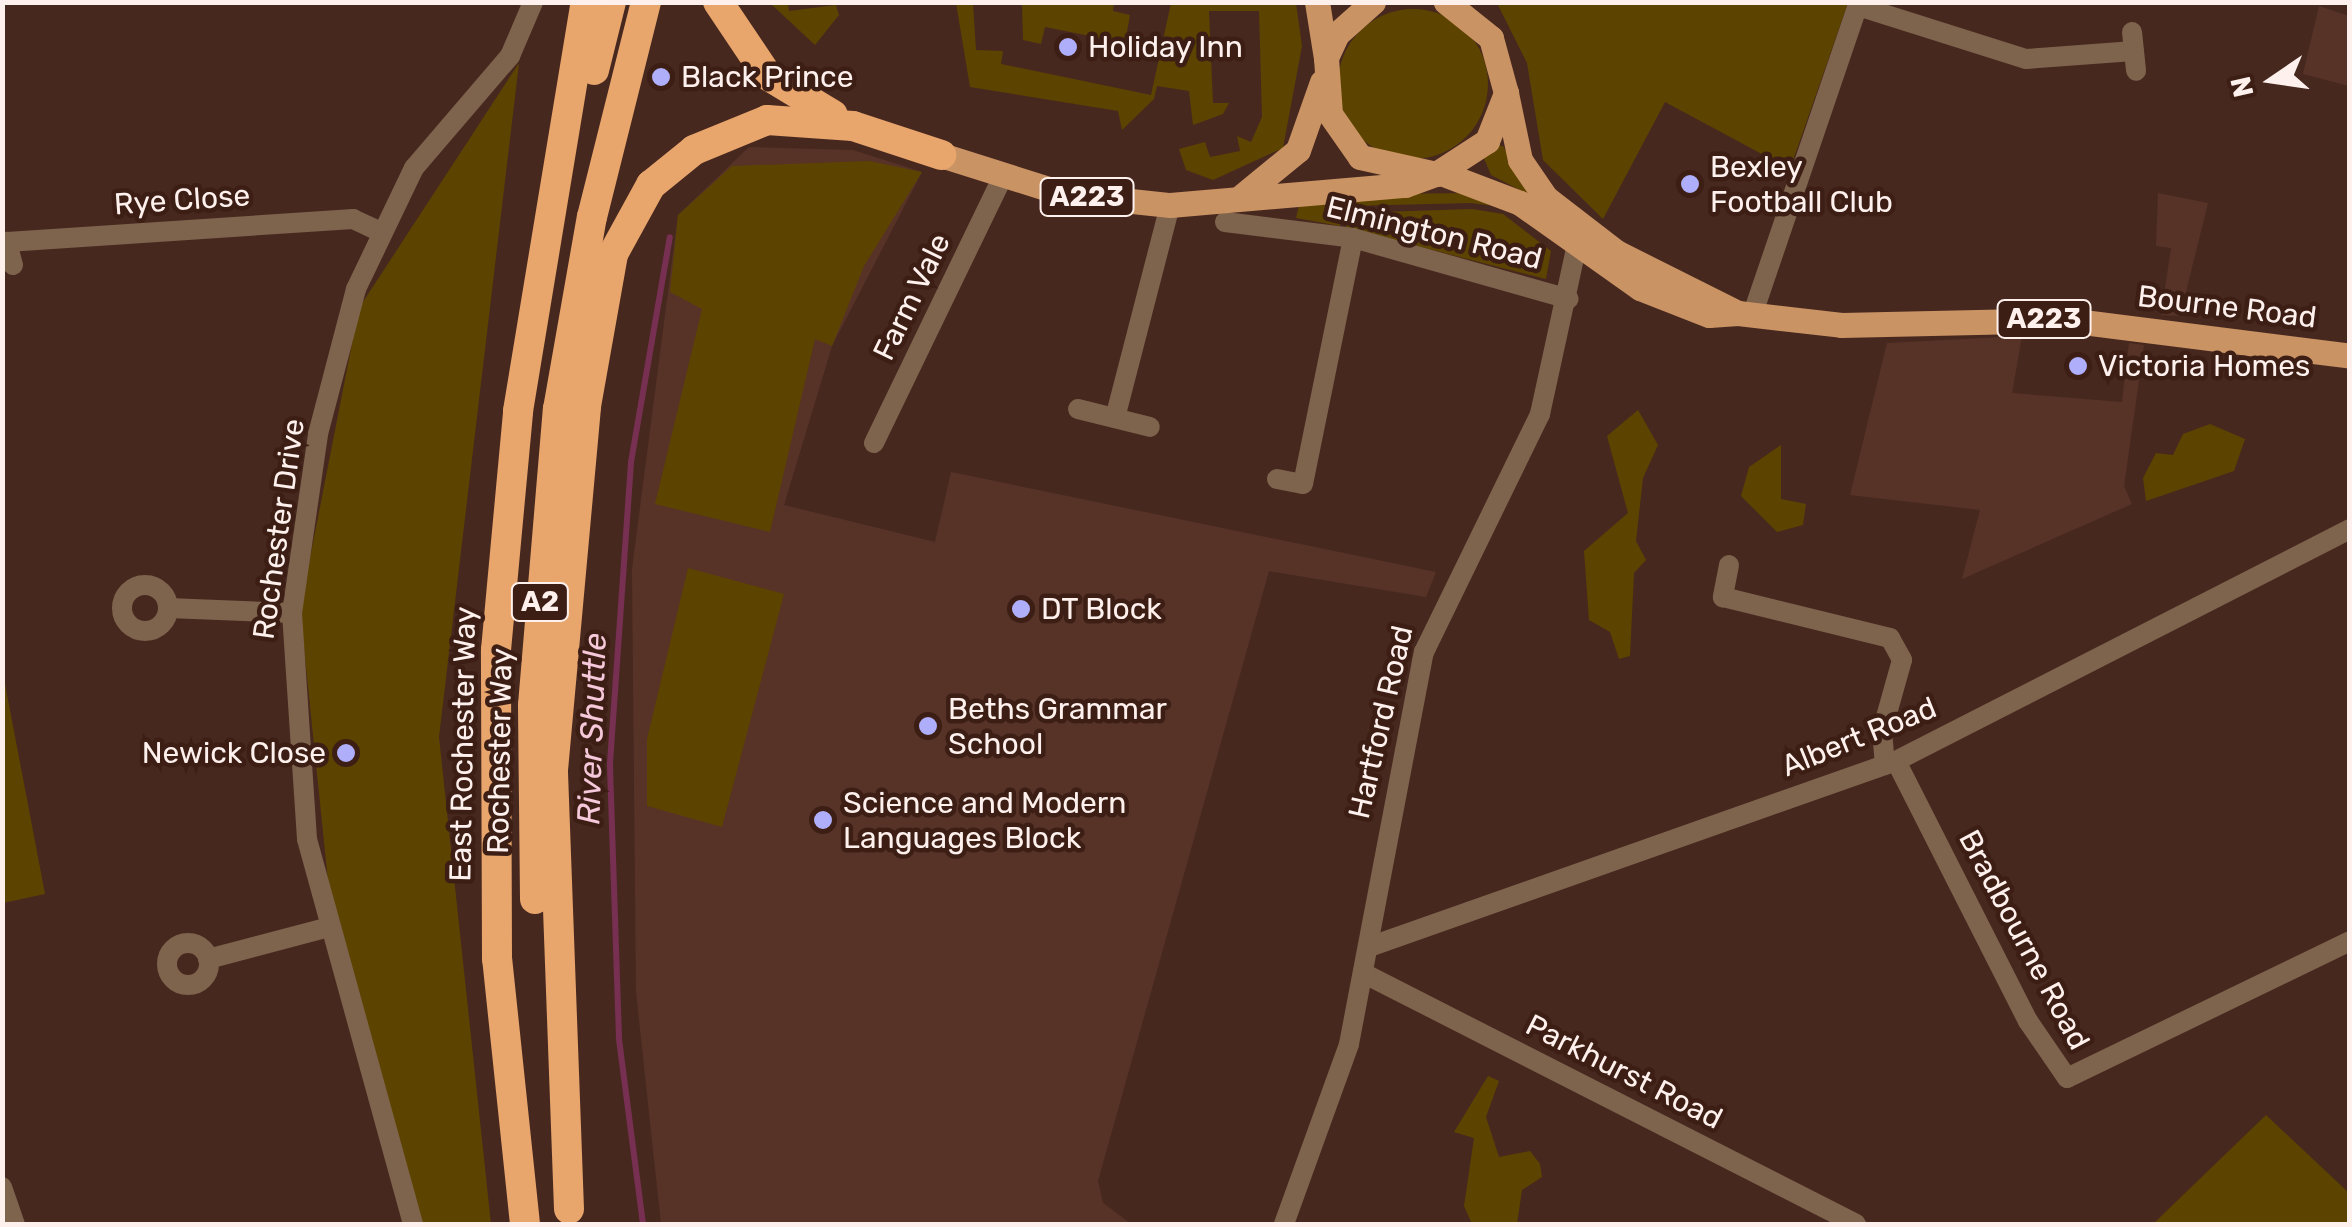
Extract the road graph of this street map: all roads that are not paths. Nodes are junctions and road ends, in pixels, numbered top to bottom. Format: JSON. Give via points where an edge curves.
{"nodes":[{"id":1,"x":533,"y":2,"type":"edge"},
{"id":2,"x":586,"y":2,"type":"edge"},
{"id":3,"x":611,"y":2,"type":"edge"},
{"id":4,"x":646,"y":2,"type":"edge"},
{"id":5,"x":718,"y":2,"type":"edge"},
{"id":6,"x":1316,"y":2,"type":"edge"},
{"id":7,"x":1374,"y":2,"type":"edge"},
{"id":8,"x":1446,"y":2,"type":"edge"},
{"id":9,"x":1859,"y":4,"type":"edge"},
{"id":10,"x":2134,"y":51,"type":"dead end"},
{"id":11,"x":1324,"y":70,"type":"junction"},
{"id":12,"x":1506,"y":92,"type":"junction"},
{"id":13,"x":853,"y":126,"type":"junction"},
{"id":14,"x":942,"y":155,"type":"joint"},
{"id":15,"x":1439,"y":174,"type":"junction"},
{"id":16,"x":1003,"y":176,"type":"junction"},
{"id":17,"x":1238,"y":198,"type":"junction"},
{"id":18,"x":1170,"y":204,"type":"junction"},
{"id":19,"x":558,"y":209,"type":"junction"},
{"id":20,"x":1225,"y":222,"type":"dead end"},
{"id":21,"x":380,"y":232,"type":"junction"},
{"id":22,"x":1353,"y":238,"type":"junction"},
{"id":23,"x":1576,"y":249,"type":"junction"},
{"id":24,"x":13,"y":264,"type":"dead end"},
{"id":25,"x":1569,"y":299,"type":"junction"},
{"id":26,"x":1745,"y":314,"type":"junction"},
{"id":27,"x":2350,"y":356,"type":"edge"},
{"id":28,"x":1078,"y":410,"type":"dead end"},
{"id":29,"x":1115,"y":418,"type":"junction"},
{"id":30,"x":1150,"y":427,"type":"dead end"},
{"id":31,"x":874,"y":443,"type":"dead end"},
{"id":32,"x":1277,"y":478,"type":"dead end"},
{"id":33,"x":2350,"y":529,"type":"edge"},
{"id":34,"x":1730,"y":566,"type":"dead end"},
{"id":35,"x":168,"y":608,"type":"dead end"},
{"id":36,"x":292,"y":613,"type":"junction"},
{"id":37,"x":1890,"y":763,"type":"junction"},
{"id":38,"x":325,"y":928,"type":"junction"},
{"id":39,"x":2350,"y":941,"type":"edge"},
{"id":40,"x":1369,"y":947,"type":"junction"},
{"id":41,"x":208,"y":960,"type":"dead end"},
{"id":42,"x":1364,"y":974,"type":"junction"},
{"id":43,"x":2,"y":1188,"type":"edge"},
{"id":44,"x":570,"y":1217,"type":"edge"},
{"id":45,"x":16,"y":1224,"type":"edge"},
{"id":46,"x":413,"y":1224,"type":"edge"},
{"id":47,"x":525,"y":1224,"type":"edge"},
{"id":48,"x":1284,"y":1224,"type":"edge"},
{"id":49,"x":1856,"y":1224,"type":"edge"}],
"edges":[{"from":1,"to":21,"type":"street","name":"Rochester Drive","via":[[510,56],[414,168]]},
{"from":2,"to":19,"type":"highway"},
{"from":3,"to":19,"type":"highway","number":"A2"},
{"from":4,"to":44,"type":"highway","name":"Rochester Way","number":"A2","via":[[592,217],[558,409],[538,623],[539,980]]},
{"from":5,"to":13,"type":"highway","via":[[767,75]]},
{"from":6,"to":11,"type":"main road"},
{"from":7,"to":11,"type":"main road","via":[[1337,34]]},
{"from":8,"to":12,"type":"main road","name":"Bourne Road","via":[[1492,38]]},
{"from":9,"to":10,"type":"street","via":[[2026,60]]},
{"from":9,"to":26,"type":"street"},
{"from":11,"to":15,"type":"main road","name":"Bourne Road","via":[[1330,114],[1360,157]]},
{"from":11,"to":17,"type":"main road","via":[[1298,150]]},
{"from":12,"to":15,"type":"main road","via":[[1487,141]]},
{"from":12,"to":26,"type":"main road","name":"Bourne Road","number":"A223","via":[[1520,160],[1546,198],[1616,252]]},
{"from":13,"to":14,"type":"highway","number":"A223"},
{"from":13,"to":44,"type":"highway","via":[[777,118],[694,150],[651,185],[613,254],[586,406],[553,770]]},
{"from":14,"to":16,"type":"main road","number":"A223"},
{"from":15,"to":17,"type":"main road","number":"A223"},
{"from":15,"to":23,"type":"main road","name":"Bourne Road","number":"A223","via":[[1520,203]]},
{"from":16,"to":18,"type":"main road","number":"A223"},
{"from":16,"to":31,"type":"street","name":"Farm Vale"},
{"from":17,"to":18,"type":"main road","number":"A223"},
{"from":18,"to":29,"type":"street"},
{"from":19,"to":47,"type":"highway","name":"East Rochester Way","number":"A2","via":[[518,411],[496,650],[497,960]]},
{"from":20,"to":22,"type":"street","name":"Elmington Road"},
{"from":21,"to":24,"type":"street","name":"Rye Close","via":[[353,220],[8,242]]},
{"from":21,"to":36,"type":"street","name":"Rochester Drive","via":[[318,434]]},
{"from":22,"to":25,"type":"street","name":"Elmington Road"},
{"from":22,"to":32,"type":"street","via":[[1303,484]]},
{"from":23,"to":25,"type":"street","name":"Hartford Road"},
{"from":23,"to":26,"type":"main road","name":"Bourne Road","number":"A223","via":[[1640,288],[1710,315]]},
{"from":25,"to":40,"type":"street","name":"Hartford Road","via":[[1540,414],[1424,652]]},
{"from":26,"to":27,"type":"main road","name":"Bourne Road","number":"A223","via":[[1841,326],[2032,318]]},
{"from":28,"to":29,"type":"street"},
{"from":29,"to":30,"type":"street"},
{"from":33,"to":37,"type":"street","name":"Albert Road"},
{"from":34,"to":37,"type":"street","via":[[1722,597],[1890,638],[1902,660],[1882,731]]},
{"from":35,"to":36,"type":"street"},
{"from":36,"to":38,"type":"street","name":"Rochester Drive","via":[[292,711]]},
{"from":37,"to":39,"type":"street","name":"Bradbourne Road","via":[[2028,1021],[2067,1078]]},
{"from":37,"to":40,"type":"street","name":"Albert Road"},
{"from":38,"to":41,"type":"street"},
{"from":38,"to":46,"type":"street","name":"Rochester Drive"},
{"from":40,"to":42,"type":"street","name":"Hartford Road"},
{"from":42,"to":48,"type":"street","name":"Hartford Road","via":[[1340,1073]]},
{"from":42,"to":49,"type":"street","name":"Parkhurst Road"},
{"from":43,"to":45,"type":"street"}]}
